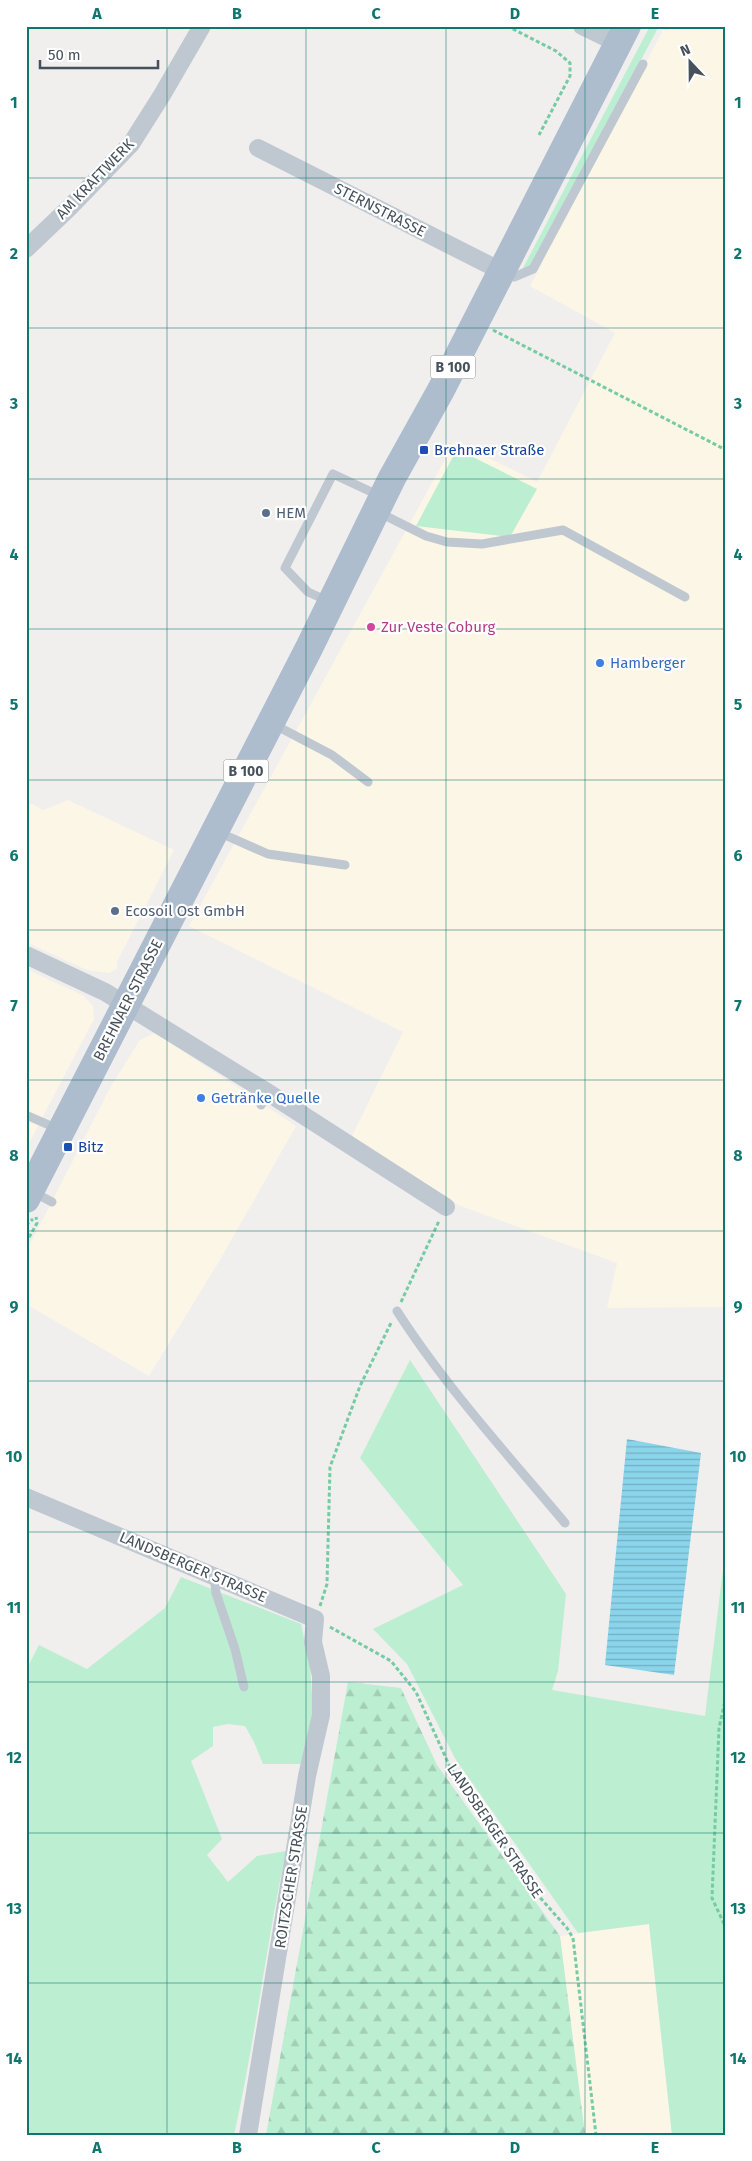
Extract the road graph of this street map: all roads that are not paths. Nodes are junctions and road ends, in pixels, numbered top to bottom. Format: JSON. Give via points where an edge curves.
{"nodes":[{"id":1,"x":202,"y":26,"type":"edge"},
{"id":2,"x":582,"y":26,"type":"edge"},
{"id":3,"x":622,"y":35,"type":"edge"},
{"id":4,"x":643,"y":64,"type":"dead end"},
{"id":5,"x":258,"y":148,"type":"dead end"},
{"id":6,"x":26,"y":248,"type":"edge"},
{"id":7,"x":502,"y":271,"type":"junction"},
{"id":8,"x":379,"y":504,"type":"junction"},
{"id":9,"x":685,"y":597,"type":"dead end"},
{"id":10,"x":330,"y":602,"type":"junction"},
{"id":11,"x":270,"y":723,"type":"junction"},
{"id":12,"x":368,"y":782,"type":"dead end"},
{"id":13,"x":215,"y":831,"type":"junction"},
{"id":14,"x":345,"y":865,"type":"dead end"},
{"id":15,"x":26,"y":955,"type":"edge"},
{"id":16,"x":126,"y":1006,"type":"junction"},
{"id":17,"x":26,"y":1115,"type":"edge"},
{"id":18,"x":62,"y":1130,"type":"junction"},
{"id":19,"x":36,"y":1202,"type":"edge"},
{"id":20,"x":446,"y":1207,"type":"road end"},
{"id":21,"x":397,"y":1311,"type":"road end"},
{"id":22,"x":26,"y":1497,"type":"edge"},
{"id":23,"x":565,"y":1523,"type":"dead end"},
{"id":24,"x":214,"y":1576,"type":"junction"},
{"id":25,"x":315,"y":1619,"type":"joint"},
{"id":26,"x":244,"y":1687,"type":"dead end"},
{"id":27,"x":248,"y":2135,"type":"edge"}],
"edges":[{"from":1,"to":6,"type":"street","name":"AM KRAFTWERK","via":[[131,144]]},
{"from":2,"to":3,"type":"street"},
{"from":3,"to":7,"type":"main road","name":"BREHNAER STRASSE","number":"B 100"},
{"from":4,"to":7,"type":"lane","via":[[533,269],[514,277]]},
{"from":5,"to":7,"type":"street","name":"STERNSTRASSE"},
{"from":7,"to":8,"type":"main road","name":"BREHNAER STRASSE","number":"B 100"},
{"from":8,"to":9,"type":"lane","via":[[426,536],[447,542],[482,544],[563,530]]},
{"from":8,"to":10,"type":"main road","name":"BREHNAER STRASSE","number":"B 100"},
{"from":8,"to":10,"type":"lane","via":[[334,474],[285,568],[308,592]]},
{"from":10,"to":11,"type":"main road","name":"BREHNAER STRASSE","number":"B 100"},
{"from":11,"to":12,"type":"lane","via":[[332,755]]},
{"from":11,"to":13,"type":"main road","name":"BREHNAER STRASSE","number":"B 100"},
{"from":13,"to":14,"type":"lane","via":[[268,854]]},
{"from":13,"to":16,"type":"main road","name":"BREHNAER STRASSE","number":"B 100"},
{"from":15,"to":16,"type":"street","via":[[94,986]]},
{"from":16,"to":18,"type":"main road","name":"BREHNAER STRASSE","number":"B 100"},
{"from":16,"to":20,"type":"street","via":[[264,1099]]},
{"from":17,"to":18,"type":"lane"},
{"from":18,"to":19,"type":"main road","name":"BREHNAER STRASSE","number":"B 100"},
{"from":21,"to":23,"type":"lane","via":[[488,1432]]},
{"from":22,"to":24,"type":"street","name":"LANDSBERGER STRASSE"},
{"from":24,"to":25,"type":"street","name":"LANDSBERGER STRASSE"},
{"from":24,"to":26,"type":"lane","via":[[216,1593]]},
{"from":25,"to":27,"type":"street","name":"ROITZSCHER STRASSE","via":[[313,1642],[321,1676],[321,1715],[307,1776]]}]}
